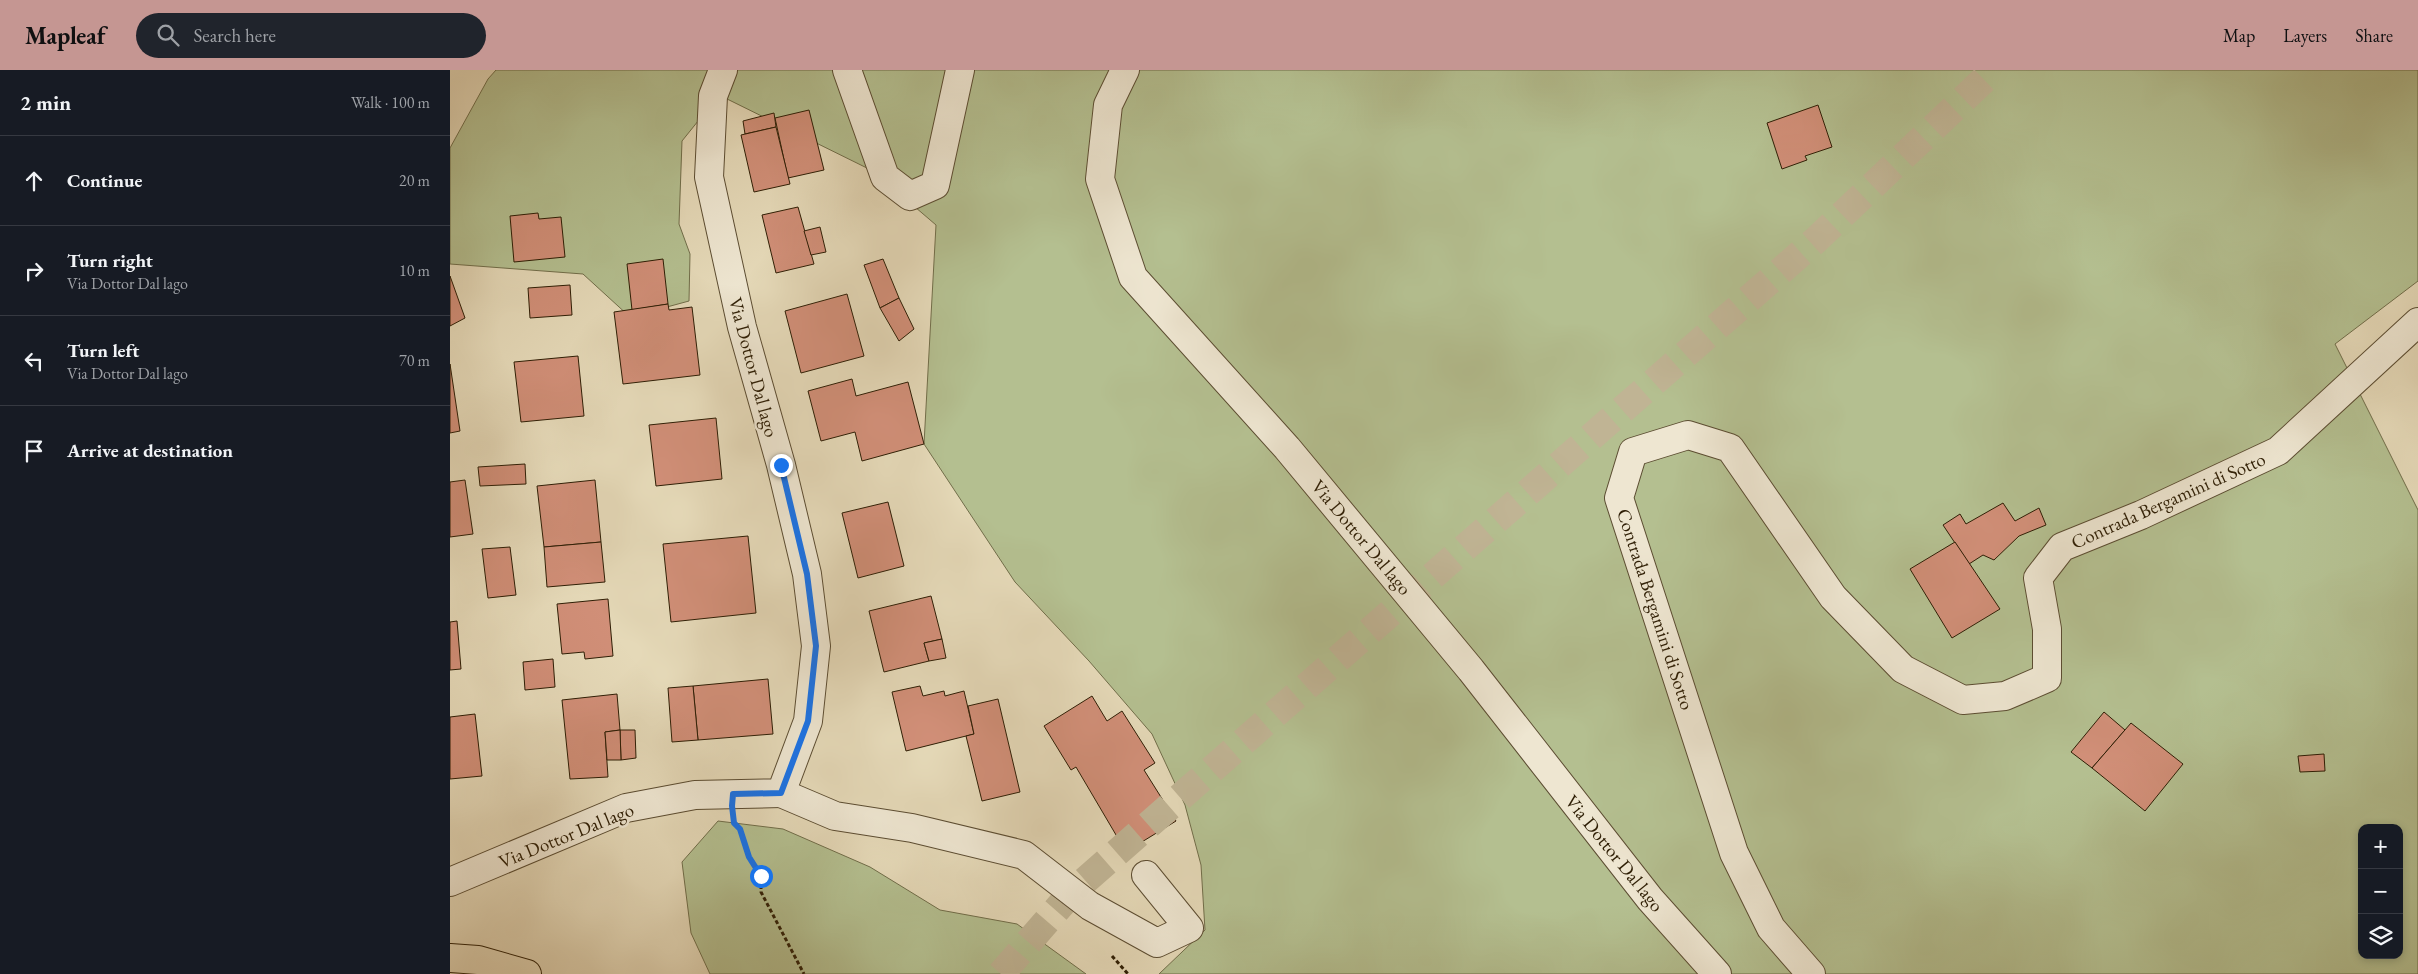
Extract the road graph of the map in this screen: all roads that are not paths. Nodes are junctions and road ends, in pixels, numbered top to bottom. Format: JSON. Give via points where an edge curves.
{"nodes":[{"id":1,"x":723,"y":70,"type":"edge"},
{"id":2,"x":847,"y":70,"type":"edge"},
{"id":3,"x":960,"y":70,"type":"edge"},
{"id":4,"x":1125,"y":70,"type":"edge"},
{"id":5,"x":2418,"y":322,"type":"edge"},
{"id":6,"x":781,"y":793,"type":"junction"},
{"id":7,"x":1146,"y":875,"type":"dead end"},
{"id":8,"x":450,"y":882,"type":"edge"},
{"id":9,"x":450,"y":958,"type":"edge"},
{"id":10,"x":527,"y":974,"type":"edge"},
{"id":11,"x":1717,"y":974,"type":"edge"},
{"id":12,"x":1812,"y":974,"type":"edge"}],
"edges":[{"from":1,"to":6,"type":"street","name":"Via Dottor Dal lago","via":[[712,96],[709,177],[742,327],[781,465],[807,574],[816,646],[808,721]]},
{"from":2,"to":3,"type":"street","via":[[885,177],[910,196],[935,185]]},
{"from":4,"to":11,"type":"street","name":"Via Dottor Dal lago","via":[[1108,105],[1100,178],[1133,277],[1287,448],[1471,670],[1650,898]]},
{"from":5,"to":12,"type":"street","name":"Contrada Bergamini di Sotto","via":[[2278,451],[2141,515],[2062,547],[2038,578],[2046,629],[2046,678],[2005,696],[1963,700],[1903,669],[1832,597],[1730,448],[1688,435],[1633,452],[1619,498],[1734,853],[1771,928]]},
{"from":6,"to":7,"type":"street","via":[[835,816],[912,828],[1024,855],[1090,906],[1157,943],[1190,928]]},
{"from":6,"to":8,"type":"street","name":"Via Dottor Dal lago","via":[[695,795],[626,808]]},
{"from":9,"to":10,"type":"main road","via":[[478,960]]}]}
